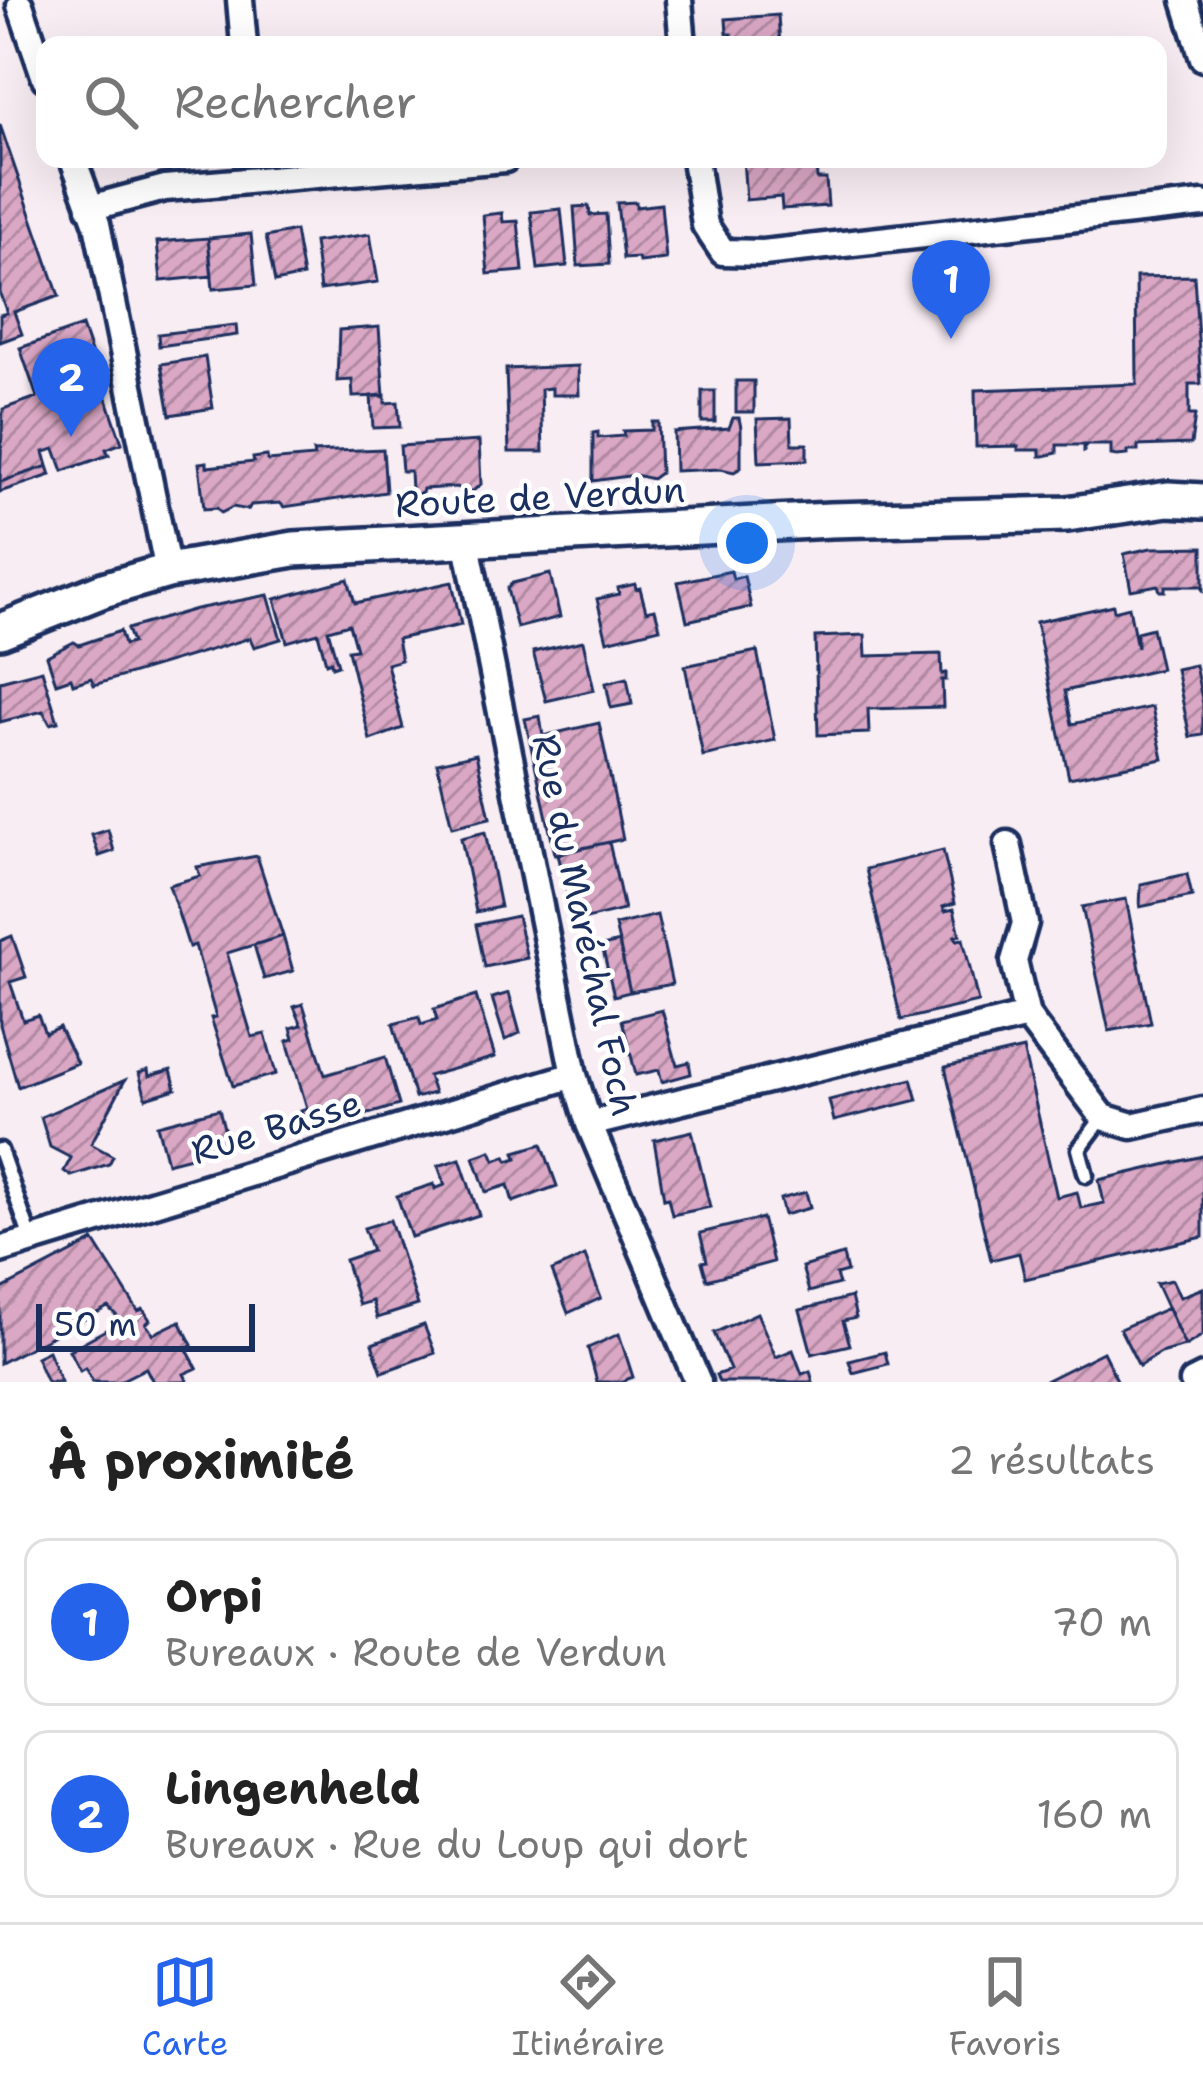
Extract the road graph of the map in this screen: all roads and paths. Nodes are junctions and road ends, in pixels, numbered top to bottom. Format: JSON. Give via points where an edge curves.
{"nodes":[{"id":1,"x":240,"y":0,"type":"edge"},
{"id":2,"x":679,"y":0,"type":"edge"},
{"id":3,"x":1185,"y":0,"type":"edge"},
{"id":4,"x":20,"y":5,"type":"dead end"},
{"id":5,"x":243,"y":36,"type":"edge"},
{"id":6,"x":682,"y":36,"type":"edge"},
{"id":7,"x":36,"y":52,"type":"edge"},
{"id":8,"x":1203,"y":58,"type":"edge"},
{"id":9,"x":76,"y":168,"type":"edge"},
{"id":10,"x":300,"y":168,"type":"edge"},
{"id":11,"x":696,"y":168,"type":"edge"},
{"id":12,"x":255,"y":170,"type":"edge"},
{"id":13,"x":1203,"y":204,"type":"edge"},
{"id":14,"x":90,"y":208,"type":"junction"},
{"id":15,"x":1203,"y":480,"type":"edge"},
{"id":16,"x":1168,"y":499,"type":"junction"},
{"id":17,"x":1203,"y":501,"type":"edge"},
{"id":18,"x":466,"y":539,"type":"junction"},
{"id":19,"x":168,"y":571,"type":"junction"},
{"id":20,"x":0,"y":632,"type":"edge"},
{"id":21,"x":1008,"y":844,"type":"dead end"},
{"id":22,"x":1027,"y":1016,"type":"junction"},
{"id":23,"x":574,"y":1076,"type":"junction"},
{"id":24,"x":1203,"y":1110,"type":"edge"},
{"id":25,"x":1102,"y":1117,"type":"junction"},
{"id":26,"x":589,"y":1124,"type":"junction"},
{"id":27,"x":0,"y":1150,"type":"edge"},
{"id":28,"x":1086,"y":1175,"type":"dead end"},
{"id":29,"x":32,"y":1239,"type":"junction"},
{"id":30,"x":0,"y":1250,"type":"edge"},
{"id":31,"x":1203,"y":1377,"type":"edge"},
{"id":32,"x":698,"y":1382,"type":"edge"},
{"id":33,"x":1193,"y":1382,"type":"edge"}],
"edges":[{"from":1,"to":5,"type":"street"},
{"from":2,"to":6,"type":"street"},
{"from":3,"to":8,"type":"street"},
{"from":4,"to":7,"type":"street"},
{"from":9,"to":14,"type":"street"},
{"from":10,"to":12,"type":"street"},
{"from":11,"to":13,"type":"street","via":[[705,225],[723,252]]},
{"from":12,"to":14,"type":"street"},
{"from":14,"to":19,"type":"street"},
{"from":15,"to":16,"type":"main road","name":"Route de Verdun"},
{"from":16,"to":17,"type":"main road","name":"Route de Verdun"},
{"from":16,"to":18,"type":"main road","name":"Route de Verdun","via":[[1067,514]]},
{"from":18,"to":19,"type":"main road","name":"Route de Verdun","via":[[294,549]]},
{"from":18,"to":23,"type":"street","name":"Rue du Maréchal Foch"},
{"from":19,"to":20,"type":"main road","name":"Route de Verdun"},
{"from":21,"to":22,"type":"street","via":[[1025,923],[1014,961]]},
{"from":22,"to":25,"type":"street"},
{"from":22,"to":26,"type":"street"},
{"from":23,"to":26,"type":"street","name":"Rue du Maréchal Foch"},
{"from":23,"to":29,"type":"street","name":"Rue Basse"},
{"from":24,"to":25,"type":"street","via":[[1132,1126]]},
{"from":25,"to":28,"type":"lane","via":[[1078,1149]]},
{"from":26,"to":32,"type":"street","name":"Rue du Maréchal Foch"},
{"from":27,"to":29,"type":"lane"},
{"from":29,"to":30,"type":"street","name":"Rue Basse"},
{"from":31,"to":33,"type":"street"}]}
